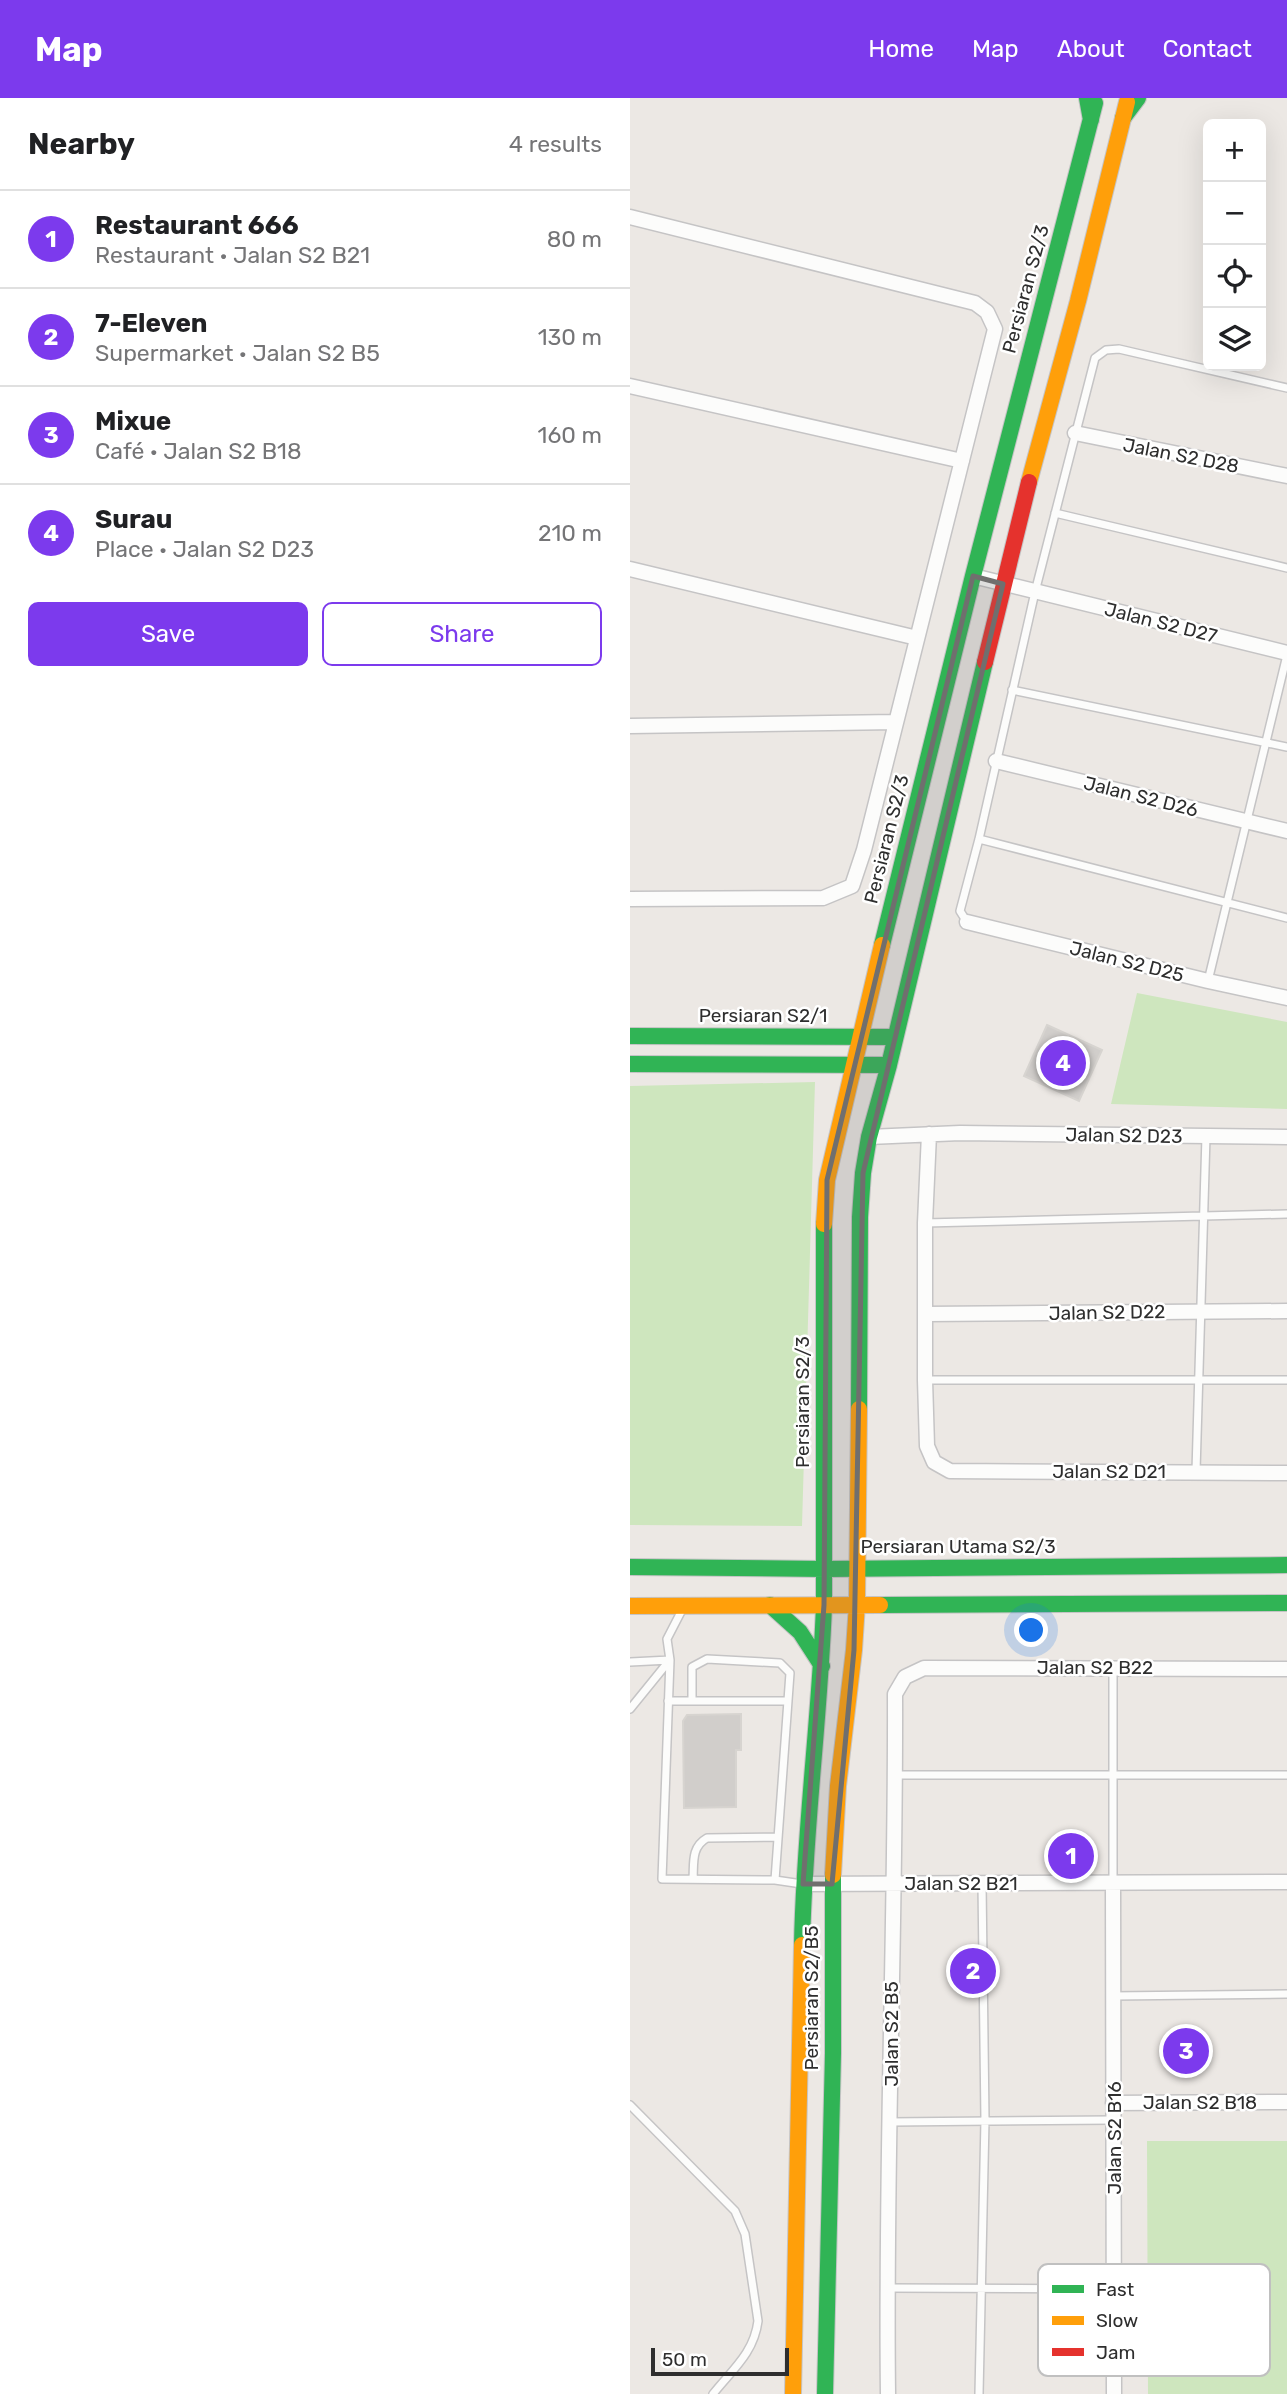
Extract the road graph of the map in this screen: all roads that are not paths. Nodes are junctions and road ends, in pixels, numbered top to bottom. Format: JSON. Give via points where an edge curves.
{"nodes":[{"id":1,"x":1087,"y":98,"type":"edge"},
{"id":2,"x":1096,"y":98,"type":"edge"},
{"id":3,"x":1128,"y":98,"type":"edge"},
{"id":4,"x":1138,"y":98,"type":"edge"},
{"id":5,"x":1123,"y":118,"type":"junction"},
{"id":6,"x":1091,"y":120,"type":"junction"},
{"id":7,"x":630,"y":217,"type":"edge"},
{"id":8,"x":630,"y":386,"type":"edge"},
{"id":9,"x":1287,"y":388,"type":"edge"},
{"id":10,"x":1075,"y":433,"type":"junction"},
{"id":11,"x":962,"y":461,"type":"junction"},
{"id":12,"x":1287,"y":476,"type":"edge"},
{"id":13,"x":1055,"y":513,"type":"junction"},
{"id":14,"x":1287,"y":568,"type":"edge"},
{"id":15,"x":630,"y":569,"type":"edge"},
{"id":16,"x":973,"y":576,"type":"junction"},
{"id":17,"x":1003,"y":583,"type":"junction"},
{"id":18,"x":1035,"y":592,"type":"junction"},
{"id":19,"x":917,"y":638,"type":"junction"},
{"id":20,"x":1287,"y":654,"type":"edge"},
{"id":21,"x":1012,"y":690,"type":"junction"},
{"id":22,"x":896,"y":722,"type":"junction"},
{"id":23,"x":630,"y":726,"type":"edge"},
{"id":24,"x":1267,"y":743,"type":"junction"},
{"id":25,"x":1287,"y":747,"type":"edge"},
{"id":26,"x":996,"y":761,"type":"junction"},
{"id":27,"x":1247,"y":822,"type":"junction"},
{"id":28,"x":1287,"y":831,"type":"edge"},
{"id":29,"x":979,"y":839,"type":"junction"},
{"id":30,"x":630,"y":899,"type":"edge"},
{"id":31,"x":1226,"y":904,"type":"junction"},
{"id":32,"x":1287,"y":918,"type":"edge"},
{"id":33,"x":967,"y":922,"type":"joint"},
{"id":34,"x":1208,"y":981,"type":"junction"},
{"id":35,"x":1287,"y":998,"type":"edge"},
{"id":36,"x":630,"y":1036,"type":"edge"},
{"id":37,"x":859,"y":1036,"type":"junction"},
{"id":38,"x":895,"y":1037,"type":"junction"},
{"id":39,"x":630,"y":1064,"type":"edge"},
{"id":40,"x":853,"y":1064,"type":"junction"},
{"id":41,"x":888,"y":1065,"type":"junction"},
{"id":42,"x":929,"y":1134,"type":"junction"},
{"id":43,"x":1206,"y":1136,"type":"junction"},
{"id":44,"x":869,"y":1137,"type":"junction"},
{"id":45,"x":1287,"y":1137,"type":"edge"},
{"id":46,"x":1287,"y":1214,"type":"edge"},
{"id":47,"x":1204,"y":1216,"type":"junction"},
{"id":48,"x":925,"y":1223,"type":"junction"},
{"id":49,"x":1287,"y":1311,"type":"edge"},
{"id":50,"x":1201,"y":1312,"type":"junction"},
{"id":51,"x":926,"y":1314,"type":"junction"},
{"id":52,"x":925,"y":1380,"type":"junction"},
{"id":53,"x":1199,"y":1380,"type":"junction"},
{"id":54,"x":1287,"y":1380,"type":"edge"},
{"id":55,"x":1196,"y":1471,"type":"junction"},
{"id":56,"x":1287,"y":1473,"type":"edge"},
{"id":57,"x":1287,"y":1565,"type":"edge"},
{"id":58,"x":630,"y":1567,"type":"edge"},
{"id":59,"x":858,"y":1568,"type":"junction"},
{"id":60,"x":825,"y":1569,"type":"junction"},
{"id":61,"x":899,"y":1603,"type":"junction"},
{"id":62,"x":1287,"y":1603,"type":"edge"},
{"id":63,"x":857,"y":1604,"type":"junction"},
{"id":64,"x":770,"y":1605,"type":"junction"},
{"id":65,"x":824,"y":1605,"type":"junction"},
{"id":66,"x":630,"y":1606,"type":"edge"},
{"id":67,"x":684,"y":1606,"type":"junction"},
{"id":68,"x":854,"y":1650,"type":"junction"},
{"id":69,"x":670,"y":1660,"type":"junction"},
{"id":70,"x":630,"y":1662,"type":"edge"},
{"id":71,"x":822,"y":1666,"type":"junction"},
{"id":72,"x":1112,"y":1667,"type":"junction"},
{"id":73,"x":1287,"y":1669,"type":"edge"},
{"id":74,"x":905,"y":1677,"type":"joint"},
{"id":75,"x":668,"y":1701,"type":"junction"},
{"id":76,"x":692,"y":1701,"type":"junction"},
{"id":77,"x":789,"y":1701,"type":"junction"},
{"id":78,"x":630,"y":1709,"type":"edge"},
{"id":79,"x":1287,"y":1775,"type":"edge"},
{"id":80,"x":895,"y":1776,"type":"junction"},
{"id":81,"x":1112,"y":1776,"type":"junction"},
{"id":82,"x":777,"y":1837,"type":"junction"},
{"id":83,"x":693,"y":1879,"type":"junction"},
{"id":84,"x":775,"y":1880,"type":"junction"},
{"id":85,"x":1287,"y":1882,"type":"edge"},
{"id":86,"x":982,"y":1883,"type":"junction"},
{"id":87,"x":1113,"y":1883,"type":"junction"},
{"id":88,"x":803,"y":1884,"type":"junction"},
{"id":89,"x":832,"y":1884,"type":"junction"},
{"id":90,"x":892,"y":1884,"type":"junction"},
{"id":91,"x":1287,"y":1994,"type":"edge"},
{"id":92,"x":1113,"y":1996,"type":"junction"},
{"id":93,"x":1287,"y":2102,"type":"edge"},
{"id":94,"x":1114,"y":2103,"type":"junction"},
{"id":95,"x":630,"y":2105,"type":"edge"},
{"id":96,"x":985,"y":2120,"type":"junction"},
{"id":97,"x":1114,"y":2120,"type":"junction"},
{"id":98,"x":891,"y":2122,"type":"junction"},
{"id":99,"x":1114,"y":2264,"type":"edge"},
{"id":100,"x":886,"y":2288,"type":"junction"},
{"id":101,"x":981,"y":2289,"type":"junction"},
{"id":102,"x":1038,"y":2289,"type":"edge"},
{"id":103,"x":1114,"y":2376,"type":"edge"},
{"id":104,"x":713,"y":2394,"type":"edge"},
{"id":105,"x":793,"y":2394,"type":"edge"},
{"id":106,"x":825,"y":2394,"type":"edge"},
{"id":107,"x":888,"y":2394,"type":"edge"},
{"id":108,"x":979,"y":2394,"type":"edge"},
{"id":109,"x":1114,"y":2394,"type":"edge"}],
"edges":[{"from":1,"to":6,"type":"main road"},
{"from":2,"to":6,"type":"main road","name":"Persiaran S2/3"},
{"from":3,"to":5,"type":"main road","name":"Persiaran S2/B5"},
{"from":4,"to":5,"type":"main road"},
{"from":5,"to":17,"type":"main road","name":"Persiaran S2/B5"},
{"from":6,"to":16,"type":"main road","name":"Persiaran S2/3"},
{"from":7,"to":11,"type":"street","via":[[975,303],[987,312],[995,329]]},
{"from":8,"to":11,"type":"street"},
{"from":9,"to":10,"type":"lane","via":[[1119,349],[1106,350],[1095,358]]},
{"from":10,"to":12,"type":"street","name":"Jalan S2 D28"},
{"from":10,"to":13,"type":"lane"},
{"from":11,"to":19,"type":"street"},
{"from":13,"to":14,"type":"lane"},
{"from":13,"to":18,"type":"lane"},
{"from":15,"to":19,"type":"street"},
{"from":16,"to":17,"type":"street","name":"Jalan S2 D27"},
{"from":16,"to":37,"type":"main road","name":"Persiaran S2/3"},
{"from":17,"to":18,"type":"street","name":"Jalan S2 D27"},
{"from":17,"to":38,"type":"main road","name":"Persiaran S2/B5"},
{"from":18,"to":20,"type":"street","name":"Jalan S2 D27"},
{"from":18,"to":21,"type":"lane"},
{"from":19,"to":22,"type":"street"},
{"from":20,"to":24,"type":"lane"},
{"from":21,"to":24,"type":"lane"},
{"from":21,"to":26,"type":"lane"},
{"from":22,"to":23,"type":"street"},
{"from":22,"to":30,"type":"street","via":[[852,886],[822,898]]},
{"from":24,"to":25,"type":"lane"},
{"from":24,"to":27,"type":"lane"},
{"from":26,"to":27,"type":"street","name":"Jalan S2 D26"},
{"from":26,"to":29,"type":"lane"},
{"from":27,"to":28,"type":"street","name":"Jalan S2 D26"},
{"from":27,"to":31,"type":"lane"},
{"from":29,"to":31,"type":"lane"},
{"from":29,"to":33,"type":"lane","via":[[960,911]]},
{"from":31,"to":32,"type":"lane"},
{"from":31,"to":34,"type":"lane"},
{"from":33,"to":34,"type":"street","name":"Jalan S2 D25"},
{"from":34,"to":35,"type":"street","name":"Jalan S2 D25"},
{"from":36,"to":37,"type":"main road","name":"Persiaran S2/1"},
{"from":37,"to":38,"type":"main road","name":"Persiaran S2/1"},
{"from":37,"to":40,"type":"main road","name":"Persiaran S2/3"},
{"from":38,"to":41,"type":"main road","name":"Persiaran S2/B5"},
{"from":39,"to":40,"type":"main road"},
{"from":40,"to":41,"type":"main road"},
{"from":40,"to":60,"type":"main road","name":"Persiaran S2/3","via":[[827,1180],[824,1217]]},
{"from":41,"to":44,"type":"main road","name":"Persiaran S2/B5"},
{"from":42,"to":43,"type":"street","name":"Jalan S2 D23"},
{"from":42,"to":44,"type":"street","name":"Jalan S2 D23"},
{"from":42,"to":48,"type":"street"},
{"from":43,"to":45,"type":"street","name":"Jalan S2 D23"},
{"from":43,"to":47,"type":"lane"},
{"from":44,"to":59,"type":"main road","name":"Persiaran S2/B5","via":[[859,1262]]},
{"from":46,"to":47,"type":"lane"},
{"from":47,"to":48,"type":"lane"},
{"from":47,"to":50,"type":"lane"},
{"from":48,"to":51,"type":"street"},
{"from":49,"to":50,"type":"street","name":"Jalan S2 D22"},
{"from":50,"to":51,"type":"street","name":"Jalan S2 D22"},
{"from":50,"to":53,"type":"lane"},
{"from":51,"to":52,"type":"street"},
{"from":52,"to":53,"type":"lane"},
{"from":52,"to":55,"type":"street","name":"Jalan S2 D21","via":[[928,1446],[934,1462],[950,1471]]},
{"from":53,"to":54,"type":"lane"},
{"from":53,"to":55,"type":"lane"},
{"from":55,"to":56,"type":"street","name":"Jalan S2 D21"},
{"from":57,"to":59,"type":"main road","name":"Persiaran Utama S2/3"},
{"from":58,"to":60,"type":"main road","name":"Persiaran Utama S2/3"},
{"from":59,"to":60,"type":"main road","name":"Persiaran Utama S2/3"},
{"from":59,"to":63,"type":"main road","name":"Persiaran S2/B5"},
{"from":60,"to":65,"type":"main road","name":"Persiaran S2/3"},
{"from":61,"to":62,"type":"main road"},
{"from":61,"to":63,"type":"main road"},
{"from":61,"to":68,"type":"main road","via":[[874,1618]]},
{"from":63,"to":65,"type":"main road"},
{"from":63,"to":68,"type":"main road","name":"Persiaran S2/B5"},
{"from":64,"to":65,"type":"main road"},
{"from":64,"to":67,"type":"main road"},
{"from":64,"to":71,"type":"main road","via":[[800,1632]]},
{"from":65,"to":71,"type":"main road","name":"Persiaran S2/B5"},
{"from":66,"to":67,"type":"main road"},
{"from":67,"to":69,"type":"lane","via":[[667,1639]]},
{"from":68,"to":89,"type":"main road","name":"Persiaran S2/B5"},
{"from":69,"to":70,"type":"lane"},
{"from":69,"to":75,"type":"lane"},
{"from":69,"to":78,"type":"lane"},
{"from":71,"to":88,"type":"main road","name":"Persiaran S2/B5"},
{"from":72,"to":73,"type":"street","name":"Jalan S2 B22"},
{"from":72,"to":74,"type":"street","name":"Jalan S2 B22","via":[[924,1668]]},
{"from":72,"to":81,"type":"lane"},
{"from":74,"to":80,"type":"street","name":"Jalan S2 B5","via":[[895,1694]]},
{"from":75,"to":76,"type":"lane"},
{"from":75,"to":83,"type":"lane","via":[[662,1879]]},
{"from":76,"to":77,"type":"lane"},
{"from":76,"to":77,"type":"lane","via":[[692,1667],[707,1659],[780,1662],[790,1673]]},
{"from":77,"to":82,"type":"lane"},
{"from":79,"to":81,"type":"lane"},
{"from":80,"to":81,"type":"lane"},
{"from":80,"to":90,"type":"street","name":"Jalan S2 B5"},
{"from":81,"to":87,"type":"lane"},
{"from":82,"to":83,"type":"lane","via":[[706,1838],[695,1850]]},
{"from":82,"to":84,"type":"lane"},
{"from":83,"to":84,"type":"lane"},
{"from":84,"to":88,"type":"lane"},
{"from":85,"to":87,"type":"street","name":"Jalan S2 B21"},
{"from":86,"to":87,"type":"street","name":"Jalan S2 B21"},
{"from":86,"to":90,"type":"street","name":"Jalan S2 B21"},
{"from":86,"to":96,"type":"lane"},
{"from":87,"to":92,"type":"street","name":"Jalan S2 B16"},
{"from":88,"to":89,"type":"street","name":"Jalan S2 B21"},
{"from":88,"to":105,"type":"main road","name":"Persiaran S2/B5"},
{"from":89,"to":90,"type":"street","name":"Jalan S2 B21"},
{"from":89,"to":106,"type":"main road","name":"Persiaran S2/B5"},
{"from":90,"to":98,"type":"street","name":"Jalan S2 B5"},
{"from":91,"to":92,"type":"lane"},
{"from":92,"to":94,"type":"street","name":"Jalan S2 B16"},
{"from":93,"to":94,"type":"street","name":"Jalan S2 B18"},
{"from":94,"to":97,"type":"street","name":"Jalan S2 B16"},
{"from":95,"to":104,"type":"lane","via":[[735,2211],[745,2234],[758,2321],[756,2335],[752,2347]]},
{"from":96,"to":97,"type":"lane"},
{"from":96,"to":98,"type":"lane"},
{"from":96,"to":101,"type":"lane"},
{"from":97,"to":99,"type":"street","name":"Jalan S2 B16"},
{"from":98,"to":100,"type":"street","name":"Jalan S2 B5"},
{"from":100,"to":101,"type":"lane"},
{"from":100,"to":107,"type":"street","name":"Jalan S2 B5"},
{"from":101,"to":102,"type":"lane"},
{"from":101,"to":108,"type":"lane"},
{"from":103,"to":109,"type":"street","name":"Jalan S2 B16"}]}
